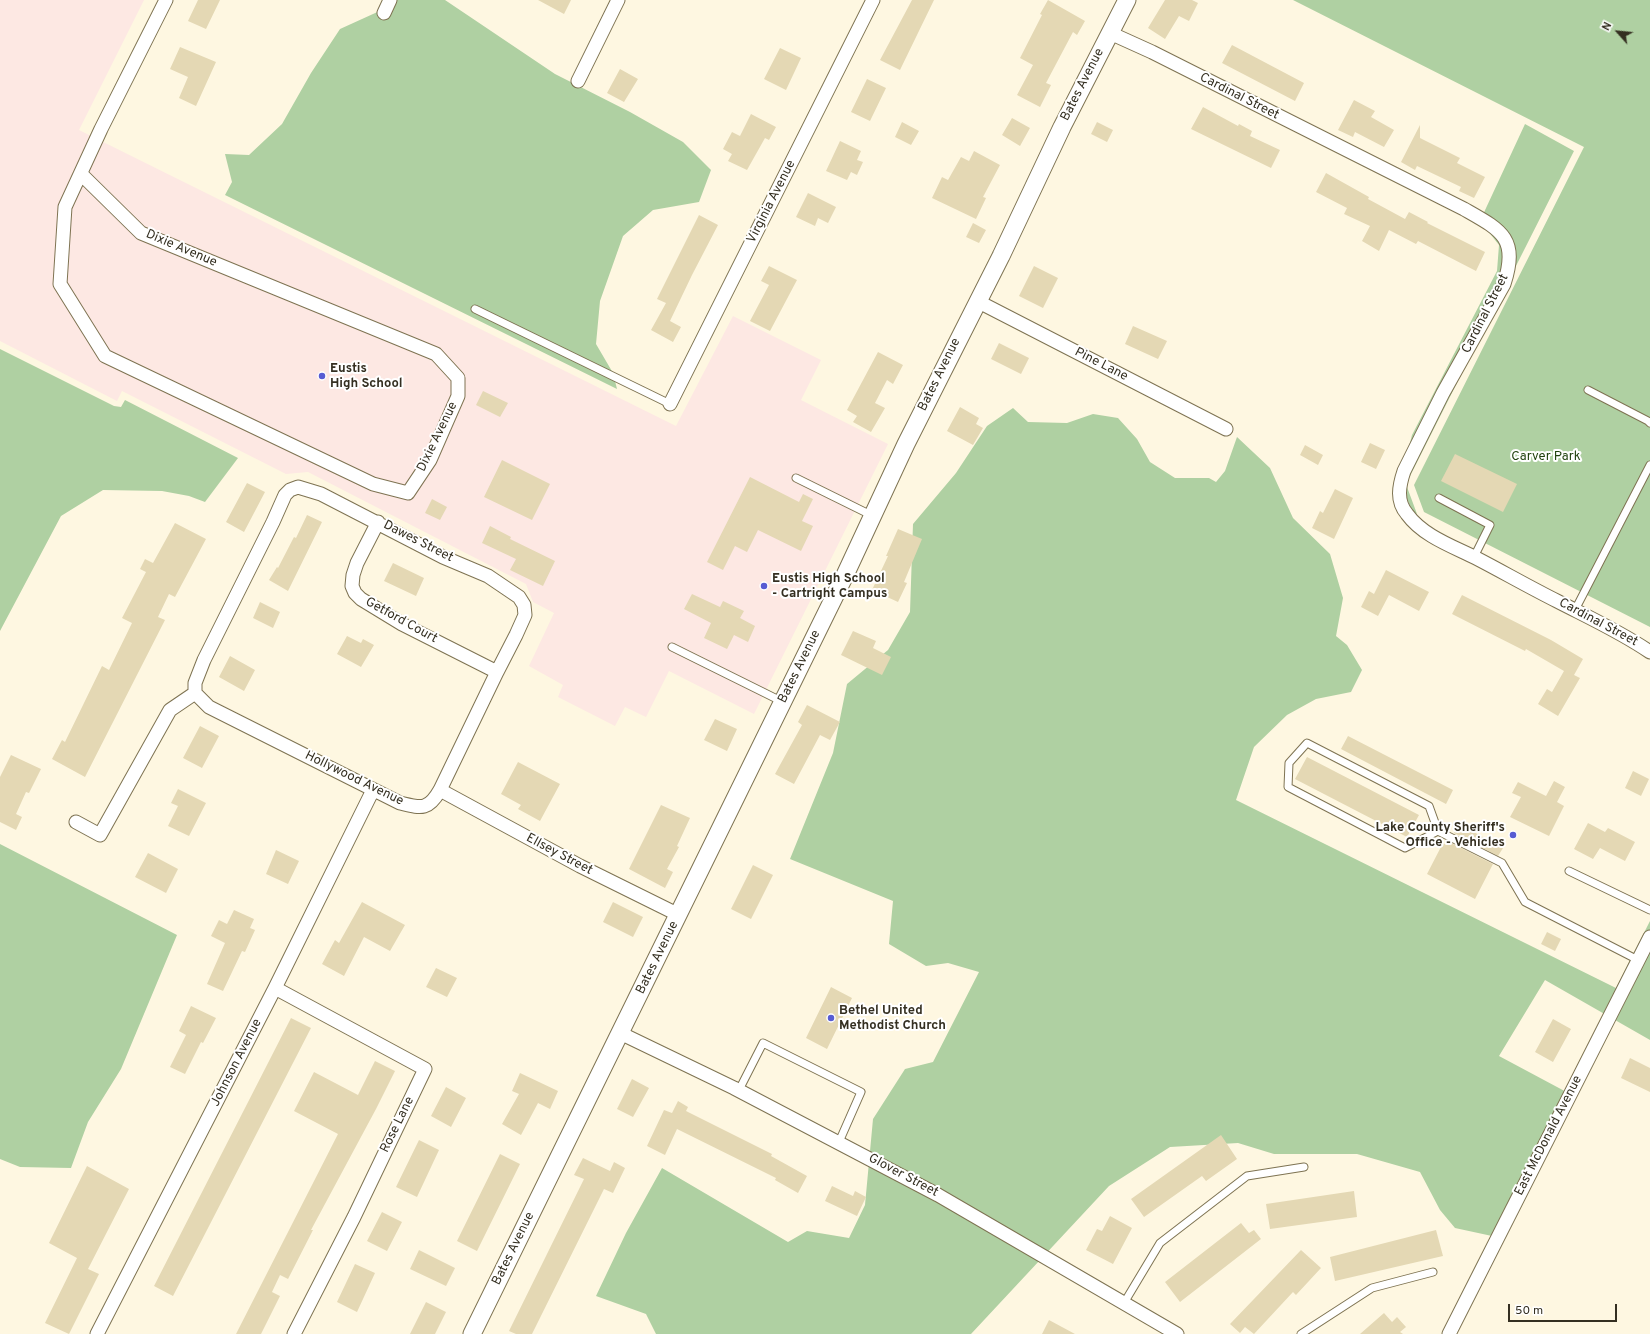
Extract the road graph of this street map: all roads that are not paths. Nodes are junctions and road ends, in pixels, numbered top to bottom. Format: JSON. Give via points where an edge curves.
{"nodes":[{"id":1,"x":166,"y":0,"type":"edge"},
{"id":2,"x":390,"y":0,"type":"edge"},
{"id":3,"x":618,"y":0,"type":"edge"},
{"id":4,"x":873,"y":0,"type":"edge"},
{"id":5,"x":1127,"y":0,"type":"edge"},
{"id":6,"x":384,"y":13,"type":"dead end"},
{"id":7,"x":1110,"y":33,"type":"junction"},
{"id":8,"x":578,"y":81,"type":"dead end"},
{"id":9,"x":81,"y":174,"type":"junction"},
{"id":10,"x":977,"y":301,"type":"junction"},
{"id":11,"x":475,"y":308,"type":"dead end"},
{"id":12,"x":1588,"y":390,"type":"dead end"},
{"id":13,"x":670,"y":404,"type":"joint"},
{"id":14,"x":1650,"y":423,"type":"edge"},
{"id":15,"x":1226,"y":429,"type":"dead end"},
{"id":16,"x":1650,"y":465,"type":"edge"},
{"id":17,"x":796,"y":478,"type":"dead end"},
{"id":18,"x":1439,"y":498,"type":"dead end"},
{"id":19,"x":873,"y":516,"type":"junction"},
{"id":20,"x":378,"y":522,"type":"junction"},
{"id":21,"x":1474,"y":557,"type":"junction"},
{"id":22,"x":525,"y":608,"type":"joint"},
{"id":23,"x":1575,"y":610,"type":"junction"},
{"id":24,"x":672,"y":647,"type":"dead end"},
{"id":25,"x":1650,"y":652,"type":"edge"},
{"id":26,"x":496,"y":672,"type":"junction"},
{"id":27,"x":195,"y":693,"type":"junction"},
{"id":28,"x":783,"y":702,"type":"junction"},
{"id":29,"x":373,"y":790,"type":"junction"},
{"id":30,"x":440,"y":790,"type":"junction"},
{"id":31,"x":76,"y":822,"type":"dead end"},
{"id":32,"x":1438,"y":831,"type":"junction"},
{"id":33,"x":1569,"y":871,"type":"dead end"},
{"id":34,"x":1650,"y":910,"type":"edge"},
{"id":35,"x":679,"y":915,"type":"junction"},
{"id":36,"x":1650,"y":937,"type":"edge"},
{"id":37,"x":1638,"y":960,"type":"junction"},
{"id":38,"x":275,"y":988,"type":"junction"},
{"id":39,"x":620,"y":1033,"type":"junction"},
{"id":40,"x":739,"y":1090,"type":"junction"},
{"id":41,"x":839,"y":1142,"type":"junction"},
{"id":42,"x":1304,"y":1167,"type":"dead end"},
{"id":43,"x":1433,"y":1272,"type":"dead end"},
{"id":44,"x":1124,"y":1303,"type":"junction"},
{"id":45,"x":97,"y":1334,"type":"edge"},
{"id":46,"x":294,"y":1334,"type":"edge"},
{"id":47,"x":472,"y":1334,"type":"edge"},
{"id":48,"x":1177,"y":1334,"type":"edge"},
{"id":49,"x":1301,"y":1334,"type":"edge"},
{"id":50,"x":1449,"y":1334,"type":"edge"}],
"edges":[{"from":1,"to":9,"type":"street","name":"Dixie Avenue"},
{"from":2,"to":6,"type":"street"},
{"from":3,"to":8,"type":"street"},
{"from":4,"to":13,"type":"street","name":"Virginia Avenue"},
{"from":5,"to":7,"type":"street","name":"Bates Avenue"},
{"from":7,"to":10,"type":"street","name":"Bates Avenue"},
{"from":7,"to":21,"type":"street","name":"Cardinal Street","via":[[1464,209],[1500,232],[1510,254],[1510,265],[1504,284],[1443,393],[1400,484],[1400,501],[1407,515],[1421,528]]},
{"from":9,"to":9,"type":"street","name":"Dixie Avenue","via":[[141,233],[436,354],[458,378],[458,396],[430,460],[408,493],[373,484],[105,356],[60,284],[65,207]]},
{"from":10,"to":15,"type":"street","name":"Pine Lane"},
{"from":10,"to":19,"type":"street","name":"Bates Avenue"},
{"from":11,"to":13,"type":"lane"},
{"from":12,"to":14,"type":"lane"},
{"from":16,"to":23,"type":"lane"},
{"from":17,"to":19,"type":"lane"},
{"from":18,"to":21,"type":"lane","via":[[1490,525]]},
{"from":19,"to":28,"type":"street","name":"Bates Avenue"},
{"from":20,"to":22,"type":"street","name":"Dawes Street","via":[[443,557],[488,576],[519,597]]},
{"from":20,"to":26,"type":"street","name":"Getford Court","via":[[353,575],[352,586],[355,593],[402,624]]},
{"from":20,"to":27,"type":"street","name":"Dawes Street","via":[[322,494],[302,488],[290,490],[285,495],[204,660],[195,683]]},
{"from":21,"to":23,"type":"street","name":"Cardinal Street"},
{"from":22,"to":26,"type":"street","name":"Hollywood Avenue","via":[[525,615],[516,635]]},
{"from":23,"to":25,"type":"street","name":"Cardinal Street"},
{"from":24,"to":28,"type":"lane"},
{"from":26,"to":30,"type":"street","name":"Hollywood Avenue"},
{"from":27,"to":29,"type":"street","name":"Hollywood Avenue","via":[[209,707]]},
{"from":27,"to":31,"type":"street","via":[[170,710],[100,835]]},
{"from":28,"to":35,"type":"street","name":"Bates Avenue"},
{"from":29,"to":30,"type":"street","name":"Hollywood Avenue","via":[[400,803],[420,808],[428,806]]},
{"from":29,"to":38,"type":"street","name":"Johnson Avenue"},
{"from":30,"to":35,"type":"street","name":"Ellsey Street","via":[[580,866]]},
{"from":32,"to":32,"type":"lane","via":[[1405,848],[1288,787],[1289,763],[1307,743],[1428,806]]},
{"from":32,"to":37,"type":"lane","via":[[1502,863],[1525,902]]},
{"from":33,"to":34,"type":"lane"},
{"from":35,"to":39,"type":"street","name":"Bates Avenue"},
{"from":36,"to":37,"type":"street","name":"East McDonald Avenue"},
{"from":37,"to":50,"type":"street","name":"East McDonald Avenue"},
{"from":38,"to":45,"type":"street","name":"Johnson Avenue"},
{"from":38,"to":46,"type":"street","name":"Rose Lane","via":[[425,1069]]},
{"from":39,"to":40,"type":"street","name":"Glover Street"},
{"from":39,"to":47,"type":"street","name":"Bates Avenue"},
{"from":40,"to":41,"type":"street","name":"Glover Street"},
{"from":40,"to":41,"type":"lane","via":[[763,1043],[861,1092]]},
{"from":41,"to":44,"type":"street","name":"Glover Street","via":[[938,1195]]},
{"from":42,"to":44,"type":"lane","via":[[1247,1176],[1160,1243]]},
{"from":43,"to":49,"type":"lane","via":[[1372,1288]]},
{"from":44,"to":48,"type":"street","name":"Glover Street"}]}
